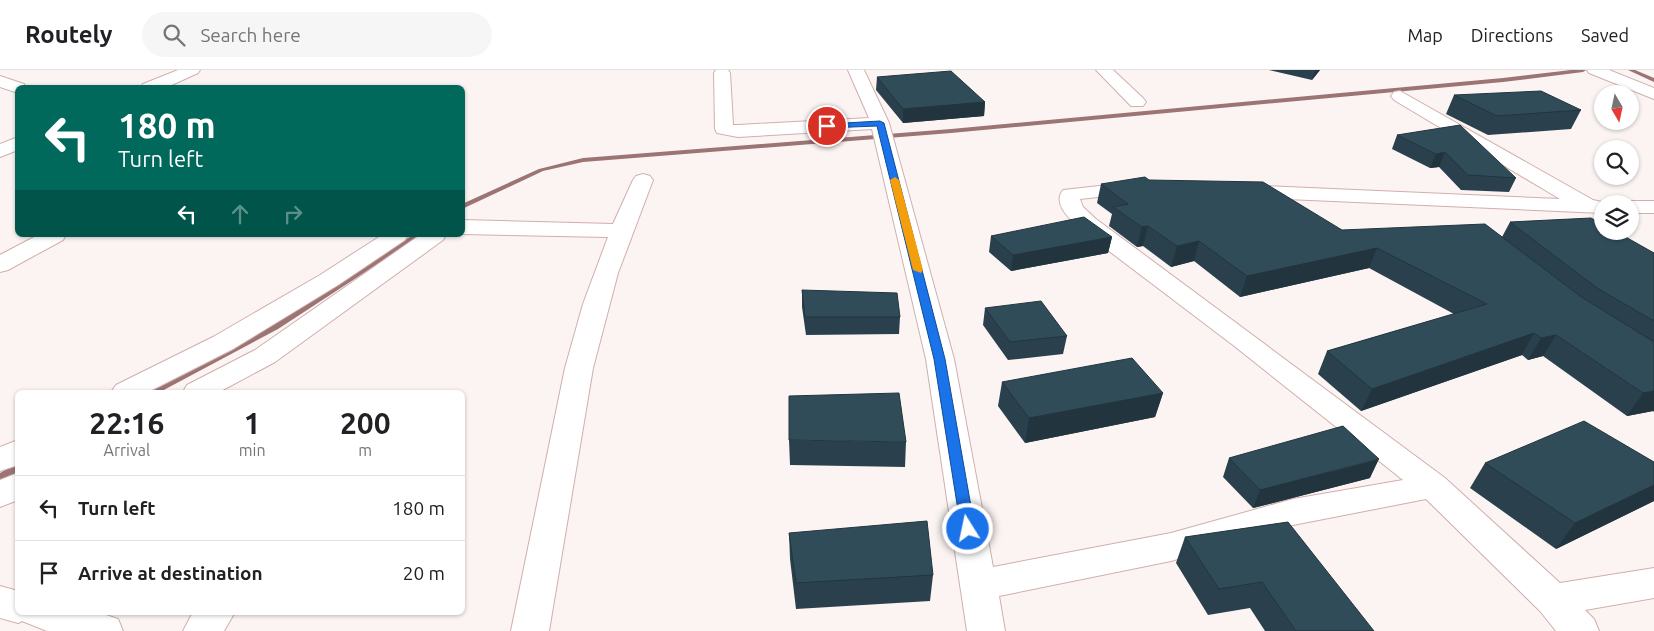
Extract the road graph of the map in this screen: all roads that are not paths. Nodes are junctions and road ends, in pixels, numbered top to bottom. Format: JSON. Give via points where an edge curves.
{"nodes":[{"id":1,"x":192,"y":70,"type":"edge"},
{"id":2,"x":856,"y":70,"type":"edge"},
{"id":3,"x":1104,"y":70,"type":"edge"},
{"id":4,"x":1599,"y":72,"type":"edge"},
{"id":5,"x":722,"y":73,"type":"dead end"},
{"id":6,"x":0,"y":81,"type":"edge"},
{"id":7,"x":157,"y":85,"type":"edge"},
{"id":8,"x":15,"y":87,"type":"edge"},
{"id":9,"x":1654,"y":94,"type":"edge"},
{"id":10,"x":1400,"y":96,"type":"dead end"},
{"id":11,"x":1138,"y":102,"type":"dead end"},
{"id":12,"x":883,"y":132,"type":"junction"},
{"id":13,"x":15,"y":144,"type":"edge"},
{"id":14,"x":0,"y":150,"type":"edge"},
{"id":15,"x":644,"y":180,"type":"dead end"},
{"id":16,"x":1154,"y":188,"type":"edge"},
{"id":17,"x":1221,"y":190,"type":"edge"},
{"id":18,"x":1437,"y":201,"type":"junction"},
{"id":19,"x":1594,"y":206,"type":"edge"},
{"id":20,"x":1594,"y":207,"type":"edge"},
{"id":21,"x":1639,"y":207,"type":"edge"},
{"id":22,"x":1654,"y":207,"type":"edge"},
{"id":23,"x":1468,"y":225,"type":"edge"},
{"id":24,"x":465,"y":226,"type":"edge"},
{"id":25,"x":620,"y":231,"type":"junction"},
{"id":26,"x":51,"y":237,"type":"edge"},
{"id":27,"x":394,"y":237,"type":"edge"},
{"id":28,"x":432,"y":237,"type":"edge"},
{"id":29,"x":0,"y":265,"type":"edge"},
{"id":30,"x":130,"y":390,"type":"edge"},
{"id":31,"x":201,"y":390,"type":"edge"},
{"id":32,"x":15,"y":452,"type":"edge"},
{"id":33,"x":0,"y":460,"type":"edge"},
{"id":34,"x":1433,"y":486,"type":"junction"},
{"id":35,"x":15,"y":487,"type":"edge"},
{"id":36,"x":0,"y":495,"type":"edge"},
{"id":37,"x":1654,"y":583,"type":"edge"},
{"id":38,"x":978,"y":585,"type":"junction"},
{"id":39,"x":1553,"y":600,"type":"junction"},
{"id":40,"x":0,"y":602,"type":"edge"},
{"id":41,"x":15,"y":606,"type":"edge"},
{"id":42,"x":48,"y":615,"type":"edge"},
{"id":43,"x":214,"y":615,"type":"edge"},
{"id":44,"x":104,"y":631,"type":"edge"},
{"id":45,"x":202,"y":631,"type":"edge"},
{"id":46,"x":530,"y":631,"type":"edge"},
{"id":47,"x":986,"y":631,"type":"edge"},
{"id":48,"x":1580,"y":631,"type":"edge"}],
"edges":[{"from":1,"to":7,"type":"street"},
{"from":2,"to":12,"type":"street"},
{"from":3,"to":11,"type":"street"},
{"from":4,"to":9,"type":"street"},
{"from":5,"to":12,"type":"street","via":[[724,129]]},
{"from":6,"to":8,"type":"street"},
{"from":10,"to":19,"type":"street"},
{"from":12,"to":38,"type":"street","via":[[940,359]]},
{"from":13,"to":14,"type":"street"},
{"from":15,"to":25,"type":"street"},
{"from":16,"to":34,"type":"street","via":[[1074,192],[1070,194],[1069,202],[1088,224]]},
{"from":17,"to":18,"type":"street"},
{"from":18,"to":20,"type":"street"},
{"from":18,"to":23,"type":"street"},
{"from":21,"to":22,"type":"street"},
{"from":24,"to":25,"type":"street"},
{"from":25,"to":46,"type":"street","via":[[588,331],[567,423]]},
{"from":26,"to":29,"type":"street"},
{"from":27,"to":30,"type":"street","via":[[223,343]]},
{"from":28,"to":31,"type":"street","via":[[265,356]]},
{"from":32,"to":33,"type":"street"},
{"from":34,"to":38,"type":"street","via":[[1293,512],[1171,547]]},
{"from":34,"to":39,"type":"street"},
{"from":35,"to":36,"type":"street"},
{"from":37,"to":39,"type":"street"},
{"from":38,"to":47,"type":"street"},
{"from":39,"to":48,"type":"street"},
{"from":40,"to":41,"type":"street"},
{"from":42,"to":44,"type":"street"},
{"from":43,"to":45,"type":"street"}]}
